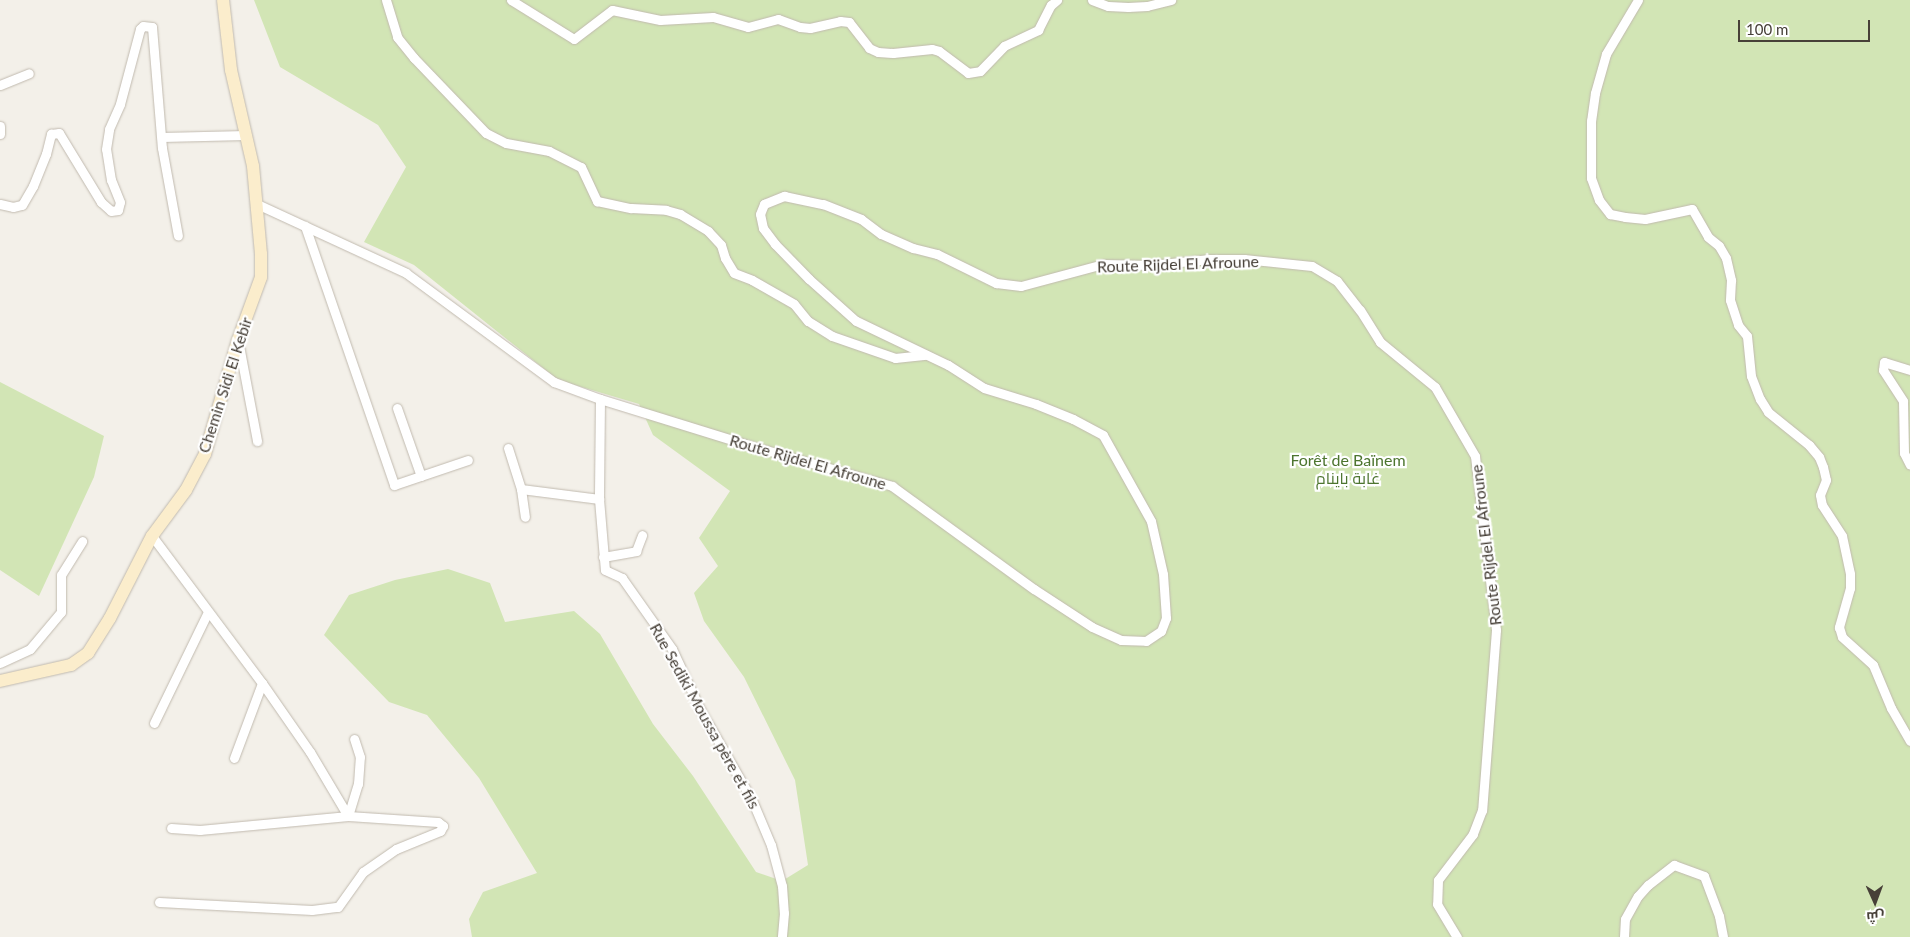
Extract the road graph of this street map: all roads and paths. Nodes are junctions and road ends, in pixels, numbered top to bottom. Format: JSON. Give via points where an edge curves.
{"nodes":[{"id":1,"x":223,"y":0,"type":"edge"},
{"id":2,"x":386,"y":0,"type":"edge"},
{"id":3,"x":511,"y":0,"type":"edge"},
{"id":4,"x":1057,"y":0,"type":"edge"},
{"id":5,"x":1092,"y":0,"type":"edge"},
{"id":6,"x":1171,"y":0,"type":"edge"},
{"id":7,"x":1638,"y":0,"type":"edge"},
{"id":8,"x":30,"y":73,"type":"dead end"},
{"id":9,"x":0,"y":85,"type":"edge"},
{"id":10,"x":0,"y":126,"type":"edge"},
{"id":11,"x":0,"y":134,"type":"edge"},
{"id":12,"x":246,"y":135,"type":"junction"},
{"id":13,"x":162,"y":137,"type":"junction"},
{"id":14,"x":0,"y":204,"type":"edge"},
{"id":15,"x":257,"y":204,"type":"junction"},
{"id":16,"x":305,"y":226,"type":"junction"},
{"id":17,"x":178,"y":236,"type":"dead end"},
{"id":18,"x":238,"y":340,"type":"junction"},
{"id":19,"x":926,"y":355,"type":"junction"},
{"id":20,"x":1910,"y":370,"type":"edge"},
{"id":21,"x":600,"y":399,"type":"junction"},
{"id":22,"x":397,"y":408,"type":"dead end"},
{"id":23,"x":257,"y":441,"type":"dead end"},
{"id":24,"x":508,"y":448,"type":"dead end"},
{"id":25,"x":468,"y":460,"type":"dead end"},
{"id":26,"x":1910,"y":465,"type":"edge"},
{"id":27,"x":421,"y":476,"type":"junction"},
{"id":28,"x":521,"y":489,"type":"junction"},
{"id":29,"x":599,"y":499,"type":"junction"},
{"id":30,"x":526,"y":517,"type":"dead end"},
{"id":31,"x":642,"y":535,"type":"dead end"},
{"id":32,"x":152,"y":536,"type":"junction"},
{"id":33,"x":82,"y":541,"type":"dead end"},
{"id":34,"x":604,"y":557,"type":"junction"},
{"id":35,"x":208,"y":612,"type":"junction"},
{"id":36,"x":0,"y":664,"type":"edge"},
{"id":37,"x":0,"y":681,"type":"edge"},
{"id":38,"x":262,"y":683,"type":"junction"},
{"id":39,"x":154,"y":723,"type":"dead end"},
{"id":40,"x":354,"y":739,"type":"dead end"},
{"id":41,"x":1910,"y":741,"type":"edge"},
{"id":42,"x":234,"y":758,"type":"dead end"},
{"id":43,"x":348,"y":816,"type":"junction"},
{"id":44,"x":170,"y":828,"type":"dead end"},
{"id":45,"x":159,"y":902,"type":"dead end"},
{"id":46,"x":782,"y":937,"type":"edge"},
{"id":47,"x":1457,"y":937,"type":"edge"},
{"id":48,"x":1624,"y":937,"type":"edge"},
{"id":49,"x":1723,"y":937,"type":"edge"}],
"edges":[{"from":1,"to":12,"type":"street","name":"Chemin Sidi El Kebir","via":[[231,70]]},
{"from":2,"to":19,"type":"street","via":[[397,37],[486,133],[506,143],[549,151],[581,167],[596,201],[666,210],[708,230],[721,245],[734,273],[794,304],[808,321],[832,336],[895,358]]},
{"from":3,"to":4,"type":"street","via":[[574,39],[612,10],[660,20],[713,17],[748,27],[778,19],[810,28],[849,22],[869,48],[878,52],[932,48],[968,73],[980,71],[1004,46],[1038,30],[1051,4]]},
{"from":5,"to":6,"type":"street","via":[[1108,6],[1128,7]]},
{"from":7,"to":41,"type":"street","via":[[1606,54],[1595,93],[1591,121],[1591,178],[1598,200],[1610,214],[1625,218],[1645,219],[1692,209],[1708,237],[1726,258],[1732,280],[1730,300],[1738,325],[1747,336],[1751,376],[1760,399],[1768,412],[1809,445],[1823,467],[1826,480],[1820,495],[1822,505],[1842,536],[1850,574],[1850,588],[1840,627],[1842,637],[1873,665],[1890,708]]},
{"from":8,"to":9,"type":"street"},
{"from":10,"to":11,"type":"street"},
{"from":12,"to":13,"type":"street"},
{"from":12,"to":15,"type":"street","name":"Chemin Sidi El Kebir"},
{"from":13,"to":14,"type":"street","via":[[152,27],[143,26],[120,104],[109,129],[106,149],[111,180],[120,202],[118,210],[111,211],[102,202],[59,133],[51,134],[37,178],[22,205]]},
{"from":13,"to":17,"type":"street"},
{"from":15,"to":16,"type":"street"},
{"from":15,"to":18,"type":"street","name":"Chemin Sidi El Kebir","via":[[261,277]]},
{"from":16,"to":21,"type":"street","via":[[406,273],[554,382]]},
{"from":16,"to":27,"type":"street","via":[[394,485]]},
{"from":18,"to":23,"type":"street"},
{"from":18,"to":32,"type":"street","name":"Chemin Sidi El Kebir","via":[[205,454],[186,490]]},
{"from":19,"to":21,"type":"street","name":"Route Rijdel El Afroune","via":[[984,388],[1074,419],[1103,435],[1151,521],[1163,574],[1166,618],[1161,631],[1146,641],[1121,640],[1092,628],[892,486]]},
{"from":19,"to":47,"type":"street","name":"Route Rijdel El Afroune","via":[[856,321],[809,279],[763,228],[760,214],[764,204],[784,196],[823,204],[861,219],[881,234],[937,254],[996,283],[1021,286],[1103,264],[1150,265],[1244,259],[1312,266],[1337,281],[1380,342],[1435,387],[1475,456],[1496,630],[1482,810],[1473,834],[1438,880],[1437,904]]},
{"from":20,"to":26,"type":"street","via":[[1884,362],[1883,370],[1903,401],[1904,453]]},
{"from":21,"to":29,"type":"street","name":"Rue Sediki Moussa père et fils"},
{"from":22,"to":27,"type":"street"},
{"from":24,"to":28,"type":"street"},
{"from":25,"to":27,"type":"street"},
{"from":28,"to":29,"type":"street"},
{"from":28,"to":30,"type":"street"},
{"from":29,"to":34,"type":"street","name":"Rue Sediki Moussa père et fils"},
{"from":31,"to":34,"type":"street","via":[[636,551]]},
{"from":32,"to":35,"type":"street"},
{"from":32,"to":37,"type":"street","name":"Chemin Sidi El Kebir","via":[[110,618],[88,653],[71,665]]},
{"from":33,"to":36,"type":"street","via":[[61,575],[61,612],[30,649]]},
{"from":34,"to":46,"type":"street","name":"Rue Sediki Moussa père et fils","via":[[605,570],[622,578],[672,649],[700,709],[752,800],[782,886]]},
{"from":35,"to":38,"type":"street"},
{"from":35,"to":39,"type":"street"},
{"from":38,"to":42,"type":"street"},
{"from":38,"to":43,"type":"street","via":[[310,752]]},
{"from":40,"to":43,"type":"street","via":[[360,757],[358,784]]},
{"from":43,"to":44,"type":"street","via":[[200,830]]},
{"from":43,"to":45,"type":"street","via":[[438,822],[443,828],[396,850],[362,872],[338,907],[312,910]]},
{"from":48,"to":49,"type":"street","via":[[1625,919],[1638,896],[1674,865],[1704,876]]}]}
